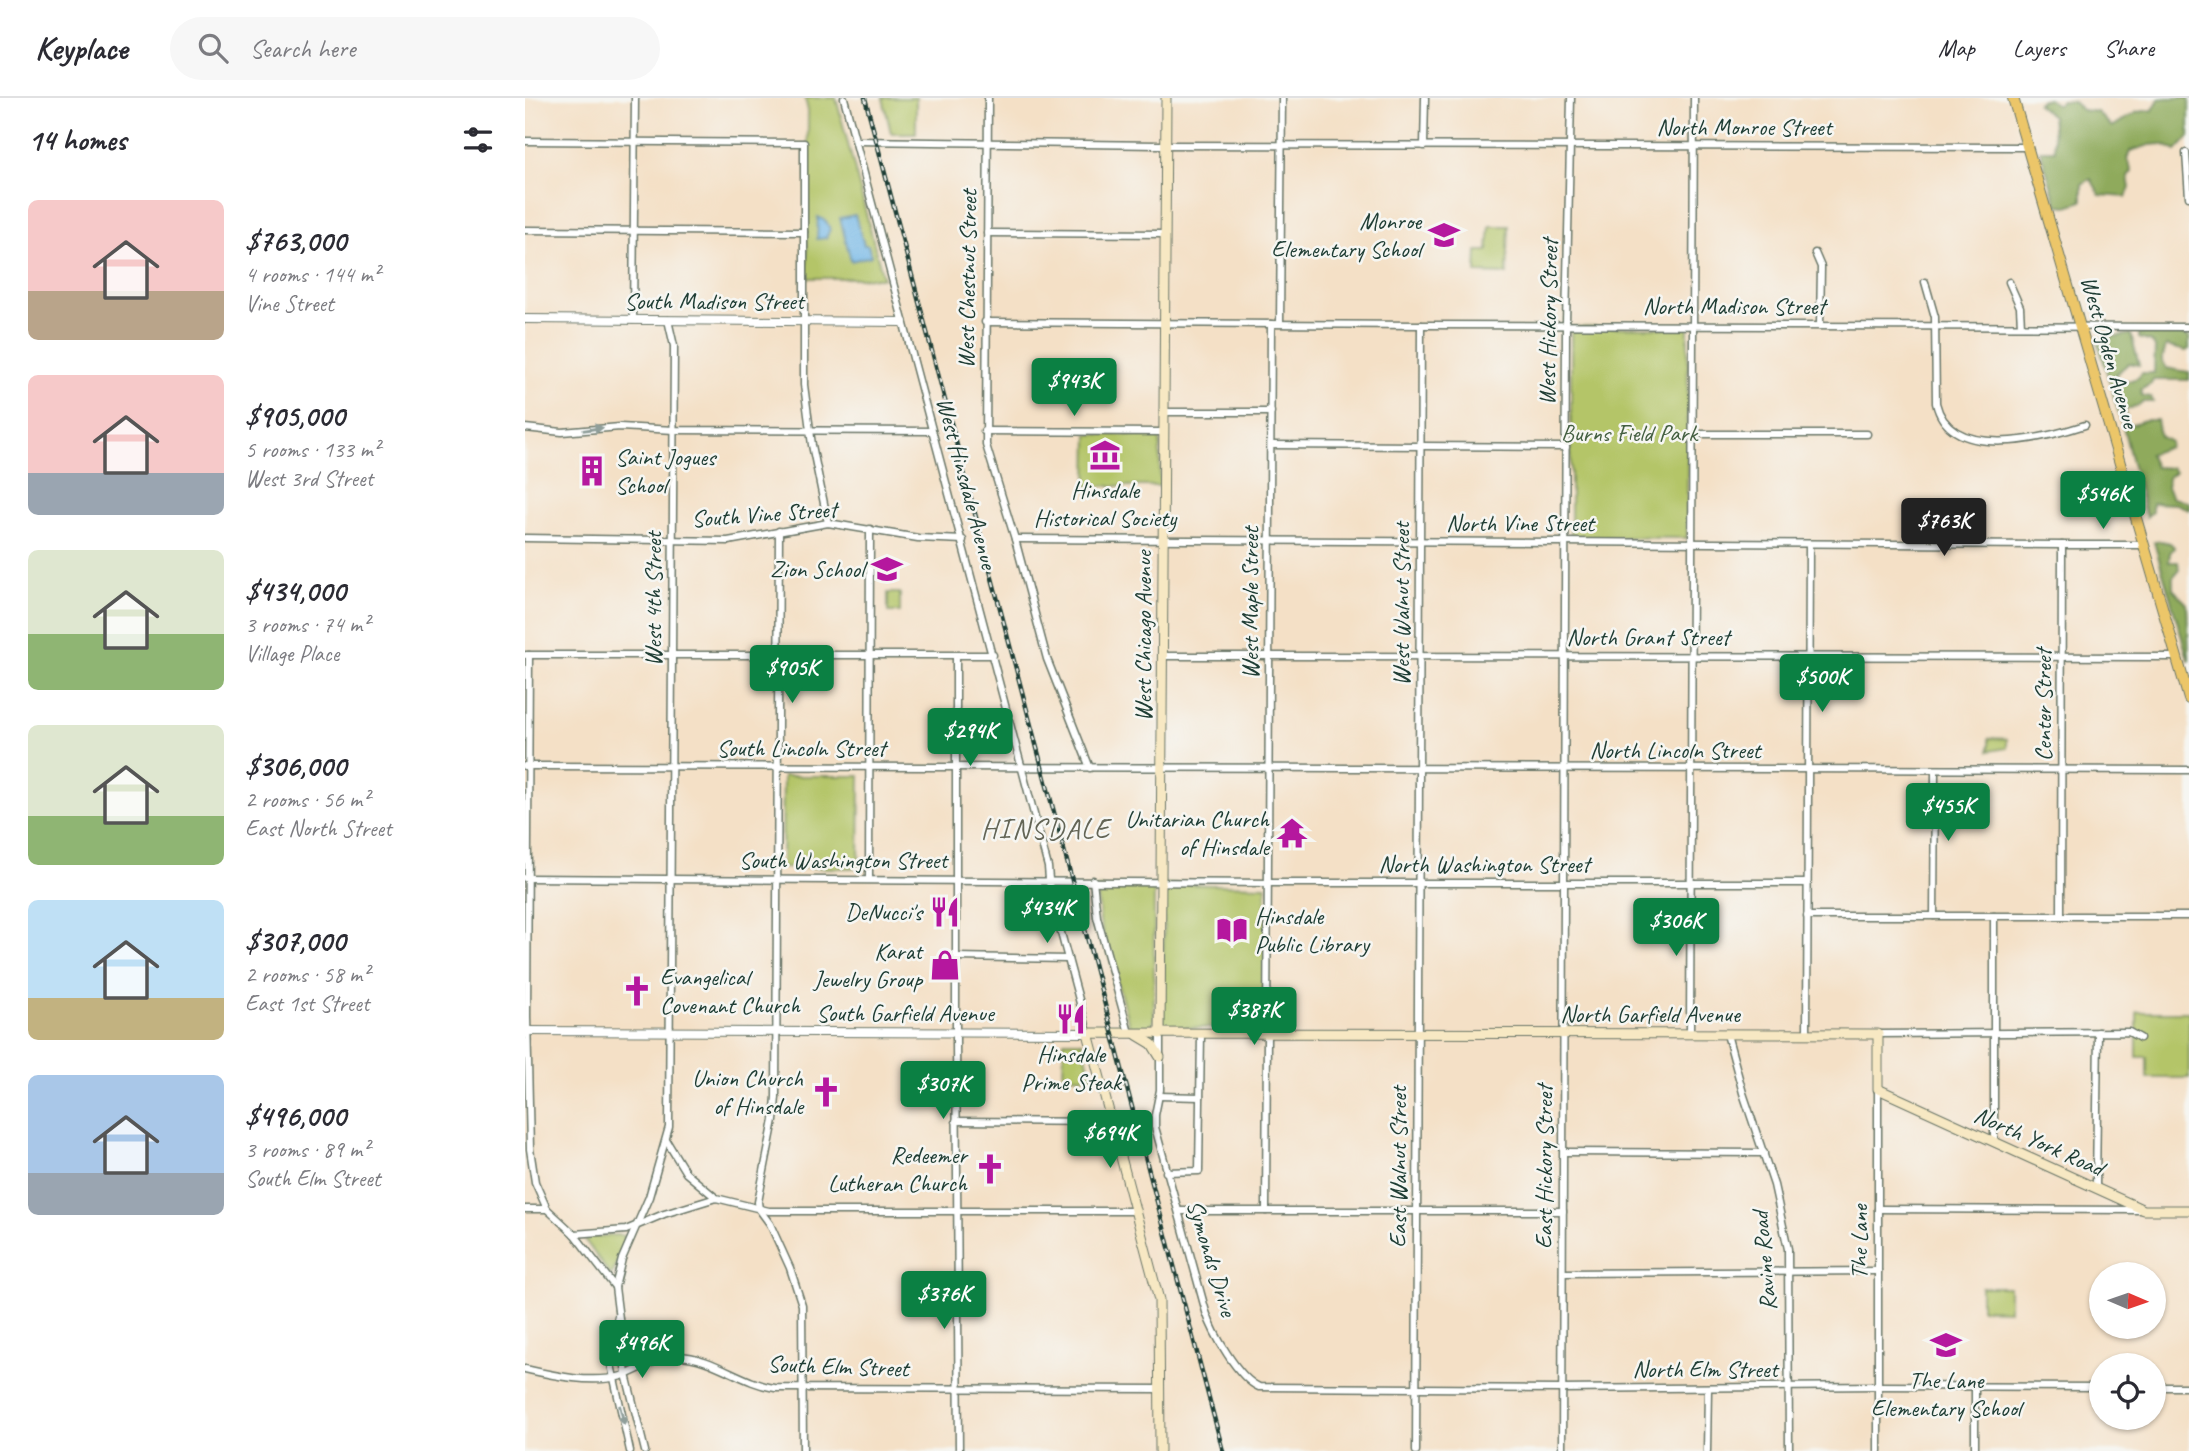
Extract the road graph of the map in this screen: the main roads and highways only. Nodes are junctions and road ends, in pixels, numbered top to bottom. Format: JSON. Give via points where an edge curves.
{"nodes":[{"id":1,"x":1166,"y":98,"type":"edge"},
{"id":2,"x":2013,"y":98,"type":"edge"},
{"id":3,"x":2189,"y":699,"type":"edge"},
{"id":4,"x":1129,"y":1033,"type":"junction"},
{"id":5,"x":1160,"y":1034,"type":"junction"},
{"id":6,"x":1878,"y":1034,"type":"joint"},
{"id":7,"x":1160,"y":1057,"type":"road end"},
{"id":8,"x":1878,"y":1089,"type":"joint"},
{"id":9,"x":2189,"y":1210,"type":"edge"},
{"id":10,"x":1160,"y":1451,"type":"edge"}],
"edges":[{"from":1,"to":5,"type":"main road","name":"West Chicago Avenue"},
{"from":2,"to":3,"type":"main road","name":"West Ogden Avenue"},
{"from":4,"to":5,"type":"main road","name":"South Garfield Avenue"},
{"from":4,"to":7,"type":"main road","via":[[1149,1041]]},
{"from":4,"to":10,"type":"main road","name":"South Garfield Avenue","via":[[1088,1033],[1159,1300]]},
{"from":5,"to":6,"type":"main road","name":"North Garfield Avenue"},
{"from":6,"to":8,"type":"main road","name":"The Lane"},
{"from":8,"to":9,"type":"main road","name":"North York Road","via":[[2144,1210]]}]}
